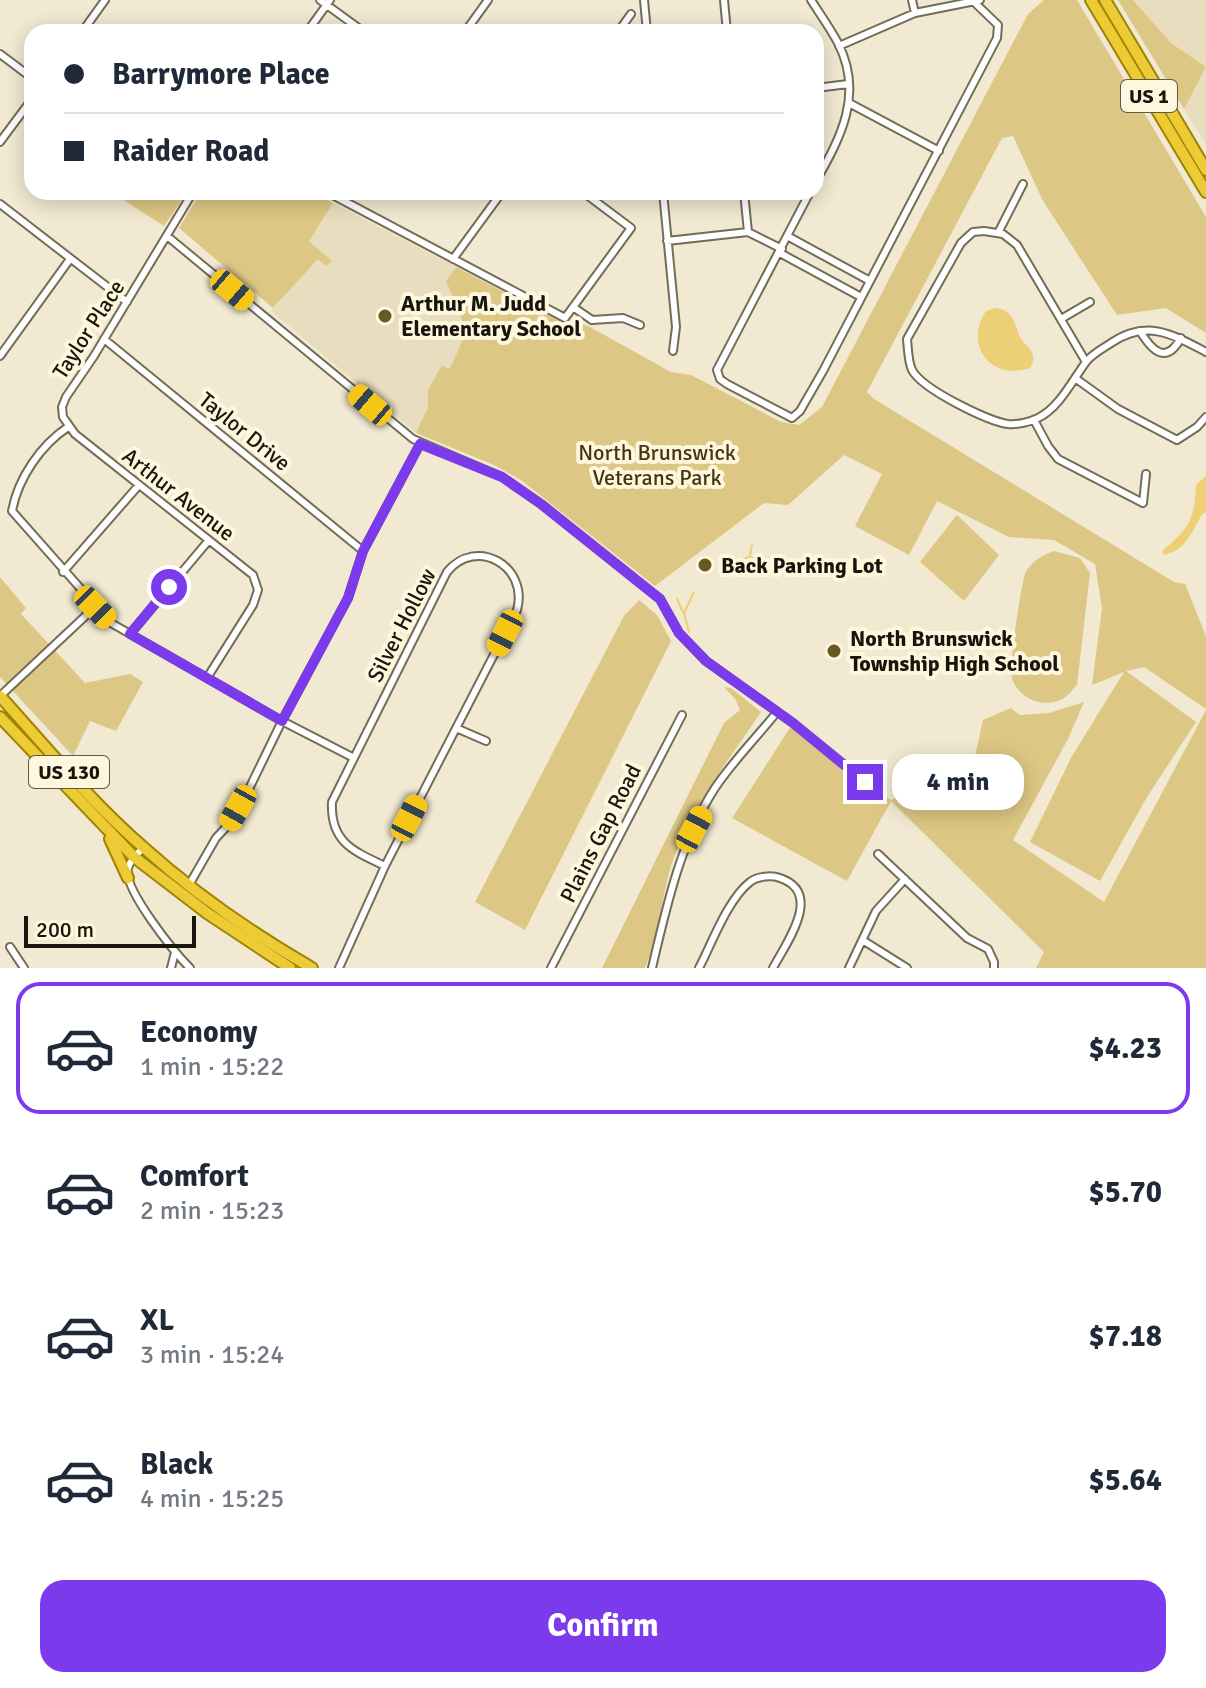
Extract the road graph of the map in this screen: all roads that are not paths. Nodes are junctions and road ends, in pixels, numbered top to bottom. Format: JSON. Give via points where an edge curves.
{"nodes":[{"id":1,"x":105,"y":0,"type":"edge"},
{"id":2,"x":488,"y":0,"type":"edge"},
{"id":3,"x":644,"y":0,"type":"edge"},
{"id":4,"x":724,"y":0,"type":"edge"},
{"id":5,"x":811,"y":0,"type":"edge"},
{"id":6,"x":912,"y":0,"type":"edge"},
{"id":7,"x":1091,"y":0,"type":"edge"},
{"id":8,"x":1105,"y":0,"type":"edge"},
{"id":9,"x":977,"y":1,"type":"edge"},
{"id":10,"x":326,"y":2,"type":"edge"},
{"id":11,"x":915,"y":13,"type":"junction"},
{"id":12,"x":631,"y":14,"type":"dead end"},
{"id":13,"x":88,"y":24,"type":"edge"},
{"id":14,"x":312,"y":24,"type":"edge"},
{"id":15,"x":354,"y":24,"type":"edge"},
{"id":16,"x":471,"y":24,"type":"edge"},
{"id":17,"x":624,"y":24,"type":"edge"},
{"id":18,"x":646,"y":24,"type":"edge"},
{"id":19,"x":726,"y":24,"type":"edge"},
{"id":20,"x":839,"y":46,"type":"junction"},
{"id":21,"x":0,"y":54,"type":"edge"},
{"id":22,"x":24,"y":72,"type":"edge"},
{"id":23,"x":848,"y":84,"type":"junction"},
{"id":24,"x":824,"y":87,"type":"edge"},
{"id":25,"x":849,"y":103,"type":"junction"},
{"id":26,"x":24,"y":110,"type":"edge"},
{"id":27,"x":0,"y":142,"type":"edge"},
{"id":28,"x":939,"y":151,"type":"junction"},
{"id":29,"x":824,"y":166,"type":"edge"},
{"id":30,"x":1206,"y":170,"type":"edge"},
{"id":31,"x":1023,"y":184,"type":"dead end"},
{"id":32,"x":1206,"y":192,"type":"edge"},
{"id":33,"x":188,"y":200,"type":"edge"},
{"id":34,"x":341,"y":200,"type":"edge"},
{"id":35,"x":496,"y":200,"type":"edge"},
{"id":36,"x":594,"y":200,"type":"edge"},
{"id":37,"x":664,"y":200,"type":"edge"},
{"id":38,"x":745,"y":200,"type":"edge"},
{"id":39,"x":806,"y":200,"type":"edge"},
{"id":40,"x":0,"y":204,"type":"edge"},
{"id":41,"x":748,"y":232,"type":"junction"},
{"id":42,"x":998,"y":233,"type":"junction"},
{"id":43,"x":167,"y":236,"type":"junction"},
{"id":44,"x":789,"y":237,"type":"junction"},
{"id":45,"x":667,"y":241,"type":"junction"},
{"id":46,"x":781,"y":251,"type":"junction"},
{"id":47,"x":70,"y":259,"type":"junction"},
{"id":48,"x":453,"y":259,"type":"junction"},
{"id":49,"x":870,"y":281,"type":"junction"},
{"id":50,"x":861,"y":297,"type":"junction"},
{"id":51,"x":127,"y":302,"type":"junction"},
{"id":52,"x":1090,"y":302,"type":"dead end"},
{"id":53,"x":573,"y":307,"type":"junction"},
{"id":54,"x":1061,"y":319,"type":"junction"},
{"id":55,"x":640,"y":325,"type":"dead end"},
{"id":56,"x":1140,"y":331,"type":"junction"},
{"id":57,"x":1181,"y":338,"type":"junction"},
{"id":58,"x":104,"y":339,"type":"junction"},
{"id":59,"x":673,"y":351,"type":"dead end"},
{"id":60,"x":1206,"y":352,"type":"edge"},
{"id":61,"x":0,"y":356,"type":"edge"},
{"id":62,"x":1086,"y":362,"type":"junction"},
{"id":63,"x":1075,"y":378,"type":"junction"},
{"id":64,"x":1206,"y":417,"type":"edge"},
{"id":65,"x":1034,"y":420,"type":"junction"},
{"id":66,"x":68,"y":427,"type":"junction"},
{"id":67,"x":420,"y":444,"type":"junction"},
{"id":68,"x":1146,"y":474,"type":"dead end"},
{"id":69,"x":139,"y":485,"type":"junction"},
{"id":70,"x":209,"y":540,"type":"junction"},
{"id":71,"x":363,"y":551,"type":"junction"},
{"id":72,"x":63,"y":572,"type":"junction"},
{"id":73,"x":95,"y":607,"type":"junction"},
{"id":74,"x":130,"y":634,"type":"junction"},
{"id":75,"x":207,"y":678,"type":"junction"},
{"id":76,"x":0,"y":696,"type":"edge"},
{"id":77,"x":777,"y":712,"type":"junction"},
{"id":78,"x":682,"y":715,"type":"dead end"},
{"id":79,"x":0,"y":717,"type":"edge"},
{"id":80,"x":282,"y":721,"type":"junction"},
{"id":81,"x":456,"y":728,"type":"junction"},
{"id":82,"x":486,"y":741,"type":"dead end"},
{"id":83,"x":354,"y":758,"type":"junction"},
{"id":84,"x":875,"y":790,"type":"dead end"},
{"id":85,"x":104,"y":827,"type":"junction"},
{"id":86,"x":142,"y":847,"type":"junction"},
{"id":87,"x":878,"y":854,"type":"dead end"},
{"id":88,"x":134,"y":857,"type":"junction"},
{"id":89,"x":385,"y":866,"type":"junction"},
{"id":90,"x":128,"y":878,"type":"junction"},
{"id":91,"x":905,"y":879,"type":"junction"},
{"id":92,"x":189,"y":885,"type":"junction"},
{"id":93,"x":864,"y":941,"type":"junction"},
{"id":94,"x":10,"y":947,"type":"dead end"},
{"id":95,"x":175,"y":952,"type":"junction"},
{"id":96,"x":286,"y":967,"type":"edge"},
{"id":97,"x":24,"y":968,"type":"edge"},
{"id":98,"x":171,"y":968,"type":"edge"},
{"id":99,"x":190,"y":968,"type":"edge"},
{"id":100,"x":312,"y":968,"type":"edge"},
{"id":101,"x":339,"y":968,"type":"edge"},
{"id":102,"x":551,"y":968,"type":"edge"},
{"id":103,"x":652,"y":968,"type":"edge"},
{"id":104,"x":699,"y":968,"type":"edge"},
{"id":105,"x":773,"y":968,"type":"edge"},
{"id":106,"x":849,"y":968,"type":"edge"},
{"id":107,"x":907,"y":968,"type":"edge"},
{"id":108,"x":994,"y":968,"type":"edge"}],
"edges":[{"from":1,"to":13,"type":"street"},
{"from":2,"to":16,"type":"street"},
{"from":3,"to":18,"type":"street"},
{"from":4,"to":19,"type":"street"},
{"from":5,"to":20,"type":"street"},
{"from":6,"to":11,"type":"street"},
{"from":7,"to":32,"type":"highway","number":"US 1"},
{"from":8,"to":30,"type":"highway","number":"US 1"},
{"from":9,"to":11,"type":"street"},
{"from":9,"to":28,"type":"street","via":[[999,28],[997,38]]},
{"from":10,"to":14,"type":"street"},
{"from":10,"to":15,"type":"street"},
{"from":11,"to":20,"type":"street"},
{"from":12,"to":17,"type":"street"},
{"from":20,"to":23,"type":"street"},
{"from":21,"to":22,"type":"street"},
{"from":23,"to":24,"type":"street"},
{"from":23,"to":25,"type":"street"},
{"from":25,"to":28,"type":"street"},
{"from":25,"to":29,"type":"street"},
{"from":26,"to":27,"type":"street"},
{"from":28,"to":49,"type":"street"},
{"from":31,"to":42,"type":"street"},
{"from":33,"to":43,"type":"street","name":"Taylor Place"},
{"from":34,"to":48,"type":"street"},
{"from":35,"to":48,"type":"street"},
{"from":36,"to":53,"type":"street","via":[[631,228]]},
{"from":37,"to":45,"type":"street"},
{"from":38,"to":41,"type":"street"},
{"from":39,"to":44,"type":"street"},
{"from":40,"to":47,"type":"street"},
{"from":41,"to":45,"type":"street"},
{"from":41,"to":46,"type":"street"},
{"from":42,"to":54,"type":"street","via":[[1017,245]]},
{"from":42,"to":65,"type":"street","via":[[978,231],[961,243],[907,339],[908,354],[923,383],[947,399],[1007,424]]},
{"from":43,"to":51,"type":"street","name":"Taylor Place"},
{"from":43,"to":67,"type":"street"},
{"from":44,"to":46,"type":"street"},
{"from":44,"to":49,"type":"street"},
{"from":45,"to":59,"type":"street","via":[[676,327]]},
{"from":46,"to":50,"type":"street"},
{"from":46,"to":50,"type":"street","via":[[721,361],[718,373],[727,384],[782,414],[796,416]]},
{"from":47,"to":51,"type":"street"},
{"from":47,"to":61,"type":"street"},
{"from":48,"to":53,"type":"street","via":[[565,318]]},
{"from":49,"to":50,"type":"street"},
{"from":51,"to":58,"type":"street","name":"Taylor Place"},
{"from":52,"to":54,"type":"street"},
{"from":53,"to":55,"type":"street","via":[[592,320],[623,318]]},
{"from":54,"to":62,"type":"street"},
{"from":56,"to":57,"type":"street","via":[[1157,329]]},
{"from":56,"to":57,"type":"street","via":[[1158,353],[1176,348]]},
{"from":56,"to":62,"type":"street","via":[[1121,336]]},
{"from":57,"to":60,"type":"street"},
{"from":58,"to":66,"type":"street","name":"Taylor Place","via":[[66,397],[62,411]]},
{"from":58,"to":71,"type":"street","name":"Taylor Drive"},
{"from":62,"to":63,"type":"street"},
{"from":63,"to":64,"type":"street","via":[[1118,409],[1177,440]]},
{"from":63,"to":65,"type":"street","via":[[1051,410]]},
{"from":65,"to":68,"type":"street","via":[[1058,459],[1143,503]]},
{"from":66,"to":69,"type":"street","name":"Arthur Avenue"},
{"from":66,"to":72,"type":"street","via":[[45,445],[15,496],[12,511]]},
{"from":67,"to":71,"type":"street"},
{"from":67,"to":77,"type":"street","via":[[518,487],[660,599],[691,649]]},
{"from":69,"to":70,"type":"street","name":"Arthur Avenue"},
{"from":69,"to":72,"type":"street"},
{"from":70,"to":74,"type":"street"},
{"from":70,"to":75,"type":"street","name":"Arthur Avenue","via":[[253,575],[258,590]]},
{"from":71,"to":80,"type":"street","via":[[348,598]]},
{"from":72,"to":73,"type":"street"},
{"from":73,"to":74,"type":"street"},
{"from":73,"to":76,"type":"street"},
{"from":74,"to":75,"type":"street"},
{"from":75,"to":80,"type":"street"},
{"from":76,"to":86,"type":"highway","number":"US 130"},
{"from":77,"to":84,"type":"street"},
{"from":77,"to":103,"type":"street","via":[[715,788],[694,829]]},
{"from":78,"to":102,"type":"street","name":"Plains Gap Road"},
{"from":79,"to":85,"type":"highway","number":"US 130"},
{"from":80,"to":83,"type":"street"},
{"from":80,"to":92,"type":"street","via":[[230,823]]},
{"from":81,"to":82,"type":"street"},
{"from":81,"to":83,"type":"street","name":"Silver Hollow","via":[[520,599],[515,575],[485,555],[470,555],[447,572]]},
{"from":81,"to":89,"type":"street","name":"Silver Hollow"},
{"from":83,"to":89,"type":"street","name":"Silver Hollow","via":[[332,802],[334,828],[354,851]]},
{"from":85,"to":88,"type":"highway","number":"US 130"},
{"from":85,"to":90,"type":"highway"},
{"from":86,"to":88,"type":"street"},
{"from":86,"to":92,"type":"highway","number":"US 130"},
{"from":87,"to":91,"type":"street"},
{"from":88,"to":90,"type":"street"},
{"from":88,"to":96,"type":"highway","number":"US 130"},
{"from":89,"to":101,"type":"street","name":"Silver Hollow"},
{"from":90,"to":95,"type":"street"},
{"from":91,"to":93,"type":"street","via":[[876,911]]},
{"from":91,"to":108,"type":"street","via":[[967,938],[988,949]]},
{"from":92,"to":100,"type":"highway","number":"US 130"},
{"from":93,"to":106,"type":"street"},
{"from":93,"to":107,"type":"street"},
{"from":94,"to":97,"type":"street"},
{"from":95,"to":98,"type":"street"},
{"from":95,"to":99,"type":"street"},
{"from":104,"to":105,"type":"street","via":[[738,894],[753,879],[775,876],[799,893],[802,904]]}]}
